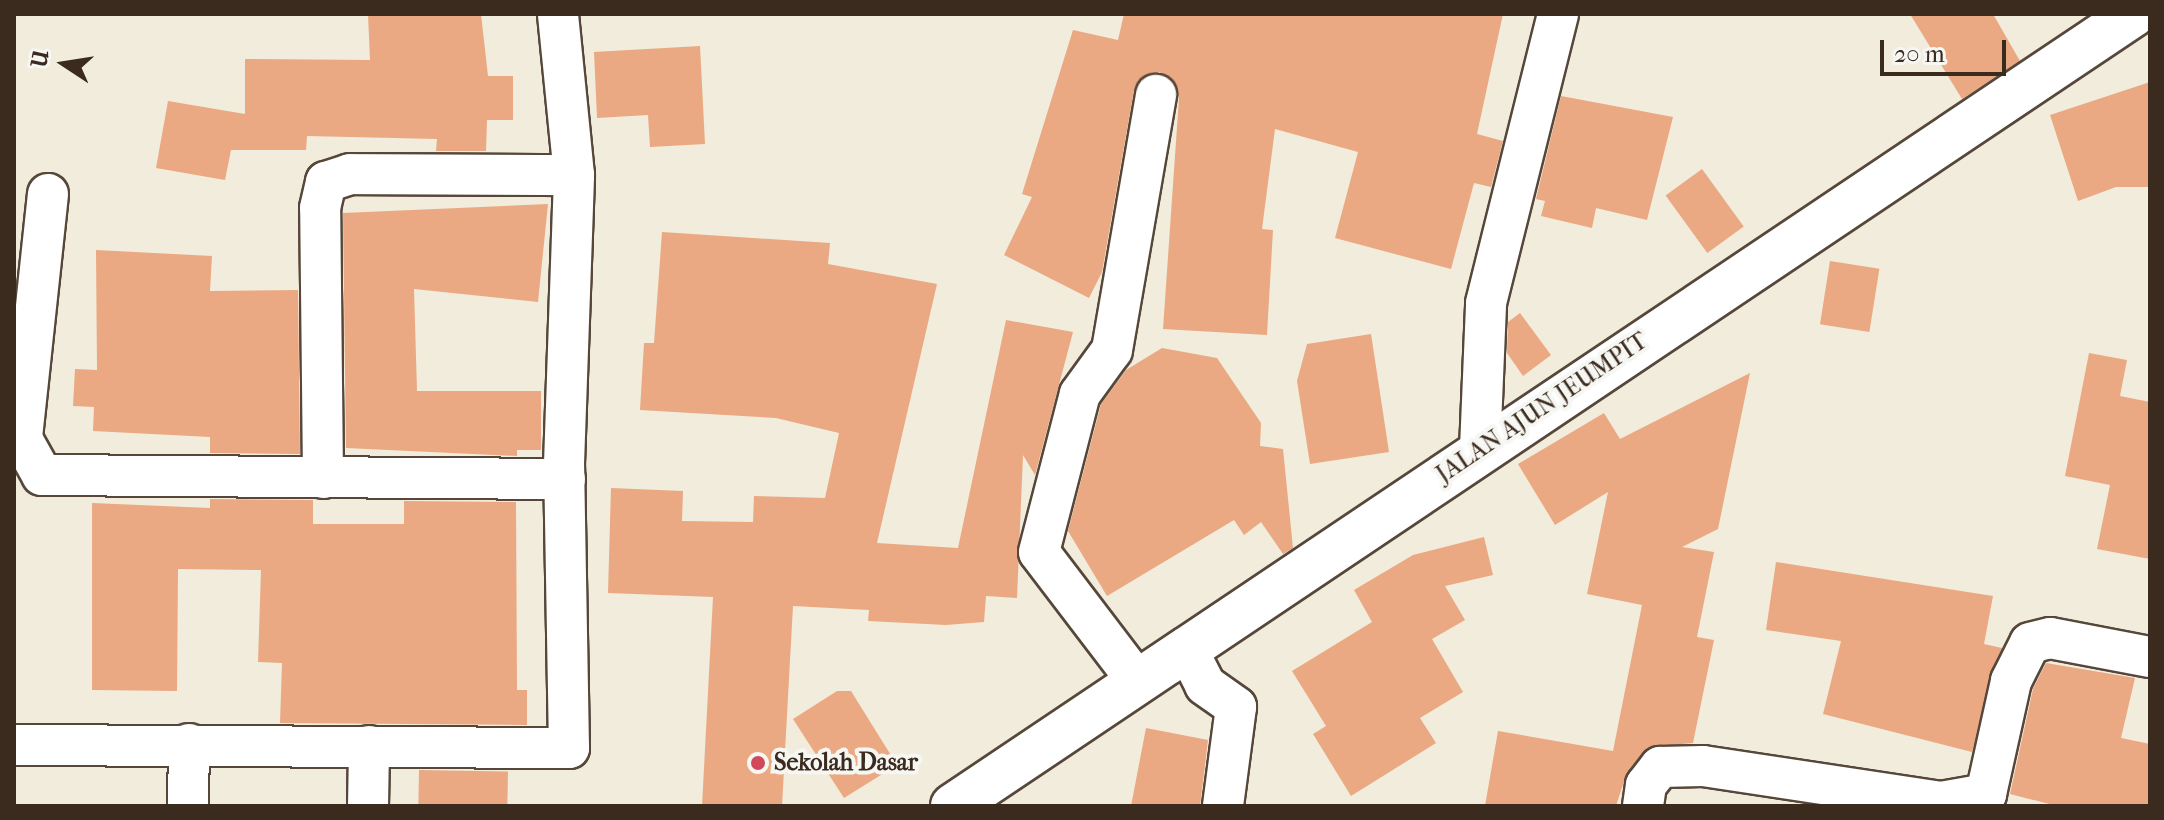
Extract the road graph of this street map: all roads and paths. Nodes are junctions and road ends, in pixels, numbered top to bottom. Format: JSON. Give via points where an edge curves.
{"nodes":[{"id":1,"x":558,"y":14,"type":"edge"},
{"id":2,"x":1558,"y":14,"type":"edge"},
{"id":3,"x":2134,"y":14,"type":"edge"},
{"id":4,"x":1156,"y":95,"type":"dead end"},
{"id":5,"x":574,"y":175,"type":"junction"},
{"id":6,"x":48,"y":194,"type":"dead end"},
{"id":7,"x":1480,"y":449,"type":"junction"},
{"id":8,"x":323,"y":478,"type":"junction"},
{"id":9,"x":565,"y":479,"type":"junction"},
{"id":10,"x":1188,"y":651,"type":"junction"},
{"id":11,"x":2150,"y":657,"type":"edge"},
{"id":12,"x":1138,"y":682,"type":"junction"},
{"id":13,"x":189,"y":744,"type":"junction"},
{"id":14,"x":14,"y":745,"type":"edge"},
{"id":15,"x":369,"y":746,"type":"junction"},
{"id":16,"x":188,"y":806,"type":"edge"},
{"id":17,"x":368,"y":806,"type":"edge"},
{"id":18,"x":953,"y":806,"type":"edge"},
{"id":19,"x":1223,"y":806,"type":"edge"},
{"id":20,"x":1643,"y":806,"type":"edge"}],
"edges":[{"from":1,"to":5,"type":"street"},
{"from":2,"to":7,"type":"street","via":[[1486,303]]},
{"from":3,"to":7,"type":"street","name":"JALAN AJUN JEUMPIT"},
{"from":4,"to":12,"type":"street","via":[[1112,350],[1080,394],[1039,552]]},
{"from":5,"to":8,"type":"street","via":[[350,174],[326,182],[320,208]]},
{"from":5,"to":9,"type":"street"},
{"from":6,"to":8,"type":"street","via":[[22,439],[29,462],[42,475],[67,480]]},
{"from":7,"to":10,"type":"street","name":"JALAN AJUN JEUMPIT"},
{"from":8,"to":9,"type":"street"},
{"from":9,"to":15,"type":"street","via":[[569,748]]},
{"from":10,"to":12,"type":"street","name":"JALAN AJUN JEUMPIT"},
{"from":10,"to":19,"type":"street","via":[[1205,685],[1236,707]]},
{"from":11,"to":20,"type":"street","via":[[2050,638],[2030,643],[2011,681],[1986,794],[1941,802],[1703,766],[1660,767],[1646,785]]},
{"from":12,"to":18,"type":"street","name":"JALAN AJUN JEUMPIT"},
{"from":13,"to":14,"type":"street"},
{"from":13,"to":15,"type":"street"},
{"from":13,"to":16,"type":"street"},
{"from":15,"to":17,"type":"street"}]}
